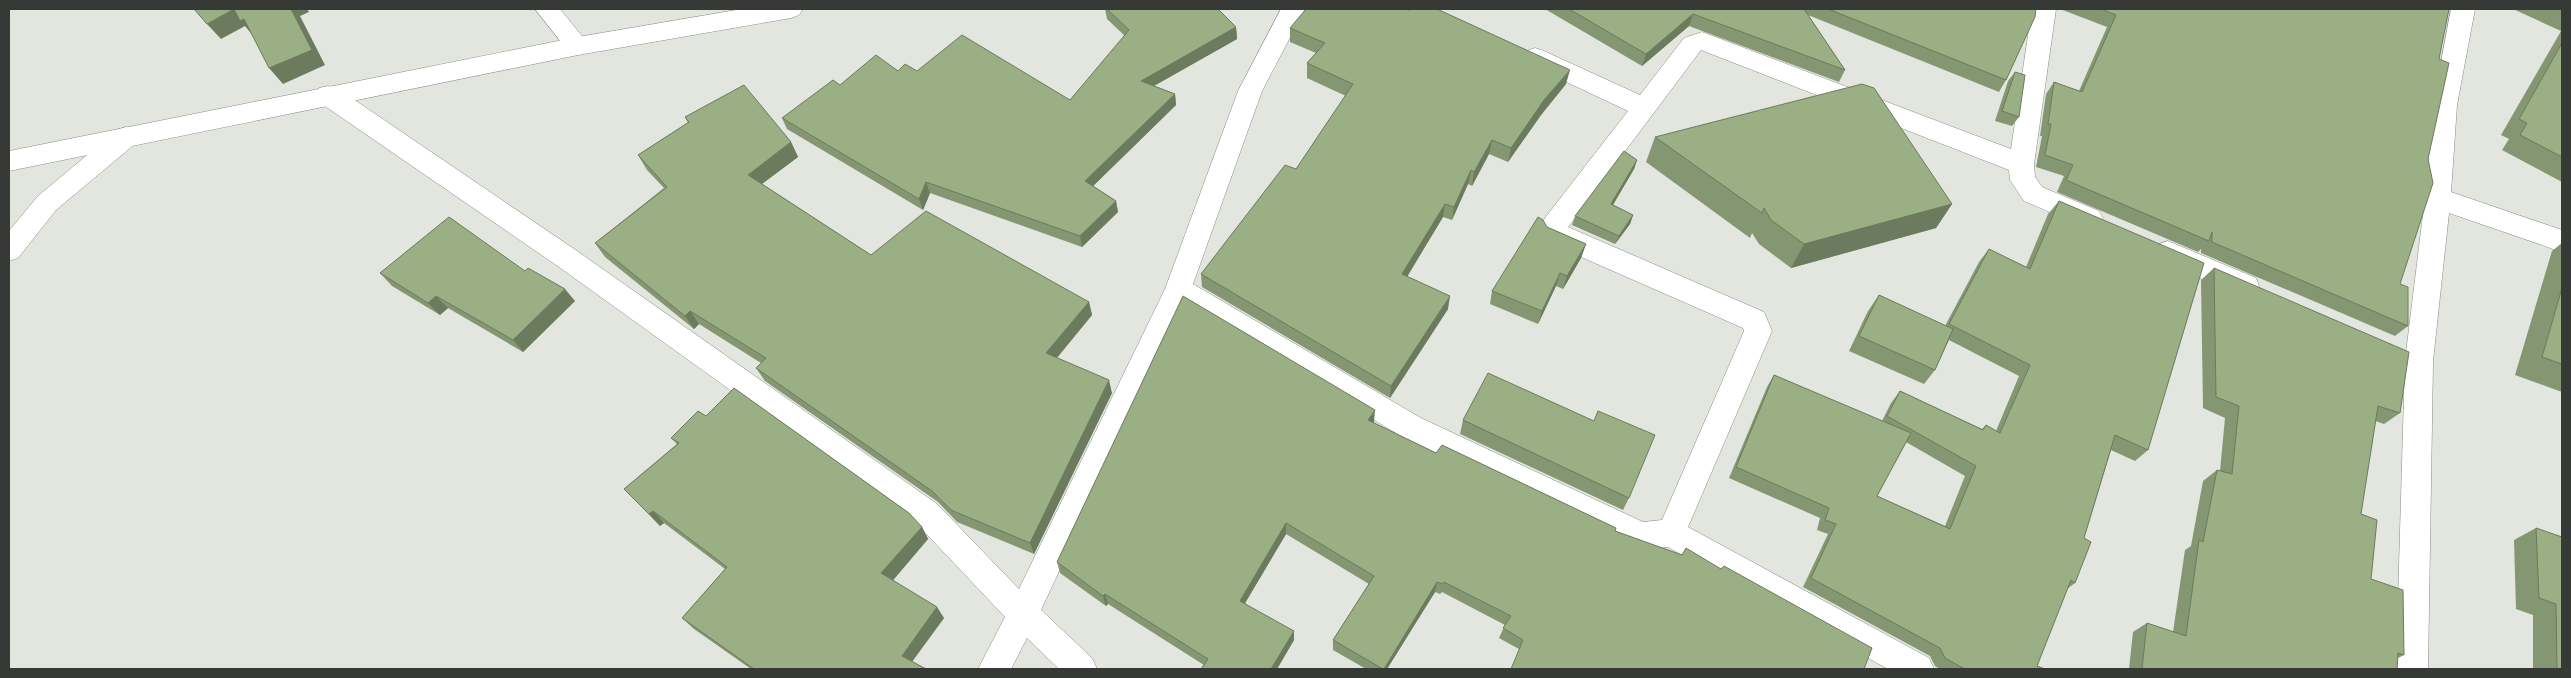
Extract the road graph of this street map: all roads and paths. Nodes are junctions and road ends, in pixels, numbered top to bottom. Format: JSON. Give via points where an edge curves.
{"nodes":[{"id":1,"x":547,"y":9,"type":"edge"},
{"id":2,"x":791,"y":9,"type":"edge"},
{"id":3,"x":1293,"y":9,"type":"edge"},
{"id":4,"x":2044,"y":9,"type":"edge"},
{"id":5,"x":2463,"y":9,"type":"edge"},
{"id":6,"x":578,"y":46,"type":"junction"},
{"id":7,"x":1518,"y":50,"type":"edge"},
{"id":8,"x":328,"y":96,"type":"junction"},
{"id":9,"x":1642,"y":107,"type":"junction"},
{"id":10,"x":126,"y":138,"type":"junction"},
{"id":11,"x":9,"y":161,"type":"edge"},
{"id":12,"x":2021,"y":164,"type":"junction"},
{"id":13,"x":2438,"y":198,"type":"junction"},
{"id":14,"x":2114,"y":229,"type":"edge"},
{"id":15,"x":2562,"y":242,"type":"edge"},
{"id":16,"x":2150,"y":244,"type":"edge"},
{"id":17,"x":9,"y":250,"type":"edge"},
{"id":18,"x":1178,"y":289,"type":"junction"},
{"id":19,"x":2266,"y":295,"type":"edge"},
{"id":20,"x":2392,"y":349,"type":"edge"},
{"id":21,"x":2419,"y":361,"type":"junction"},
{"id":22,"x":1671,"y":532,"type":"junction"},
{"id":23,"x":1023,"y":614,"type":"junction"},
{"id":24,"x":994,"y":669,"type":"edge"},
{"id":25,"x":1081,"y":669,"type":"edge"},
{"id":26,"x":1918,"y":669,"type":"edge"},
{"id":27,"x":2412,"y":669,"type":"edge"}],
"edges":[{"from":1,"to":6,"type":"street"},
{"from":2,"to":6,"type":"street"},
{"from":3,"to":18,"type":"street","via":[[1250,91]]},
{"from":4,"to":12,"type":"street"},
{"from":5,"to":13,"type":"street","via":[[2445,105]]},
{"from":6,"to":8,"type":"street"},
{"from":7,"to":9,"type":"street"},
{"from":8,"to":10,"type":"street"},
{"from":8,"to":23,"type":"street","via":[[568,259],[927,514]]},
{"from":9,"to":12,"type":"street","via":[[1693,44],[1702,41]]},
{"from":9,"to":22,"type":"street","via":[[1553,231],[1754,320],[1758,325]]},
{"from":10,"to":11,"type":"street"},
{"from":10,"to":17,"type":"street","via":[[47,202]]},
{"from":12,"to":14,"type":"street","via":[[2023,180],[2033,194]]},
{"from":13,"to":15,"type":"street"},
{"from":13,"to":21,"type":"street"},
{"from":16,"to":19,"type":"street"},
{"from":18,"to":22,"type":"street","via":[[1411,427],[1641,536]]},
{"from":18,"to":23,"type":"street"},
{"from":20,"to":21,"type":"street"},
{"from":21,"to":27,"type":"street"},
{"from":22,"to":26,"type":"street"},
{"from":23,"to":24,"type":"street"},
{"from":23,"to":25,"type":"street"}]}
